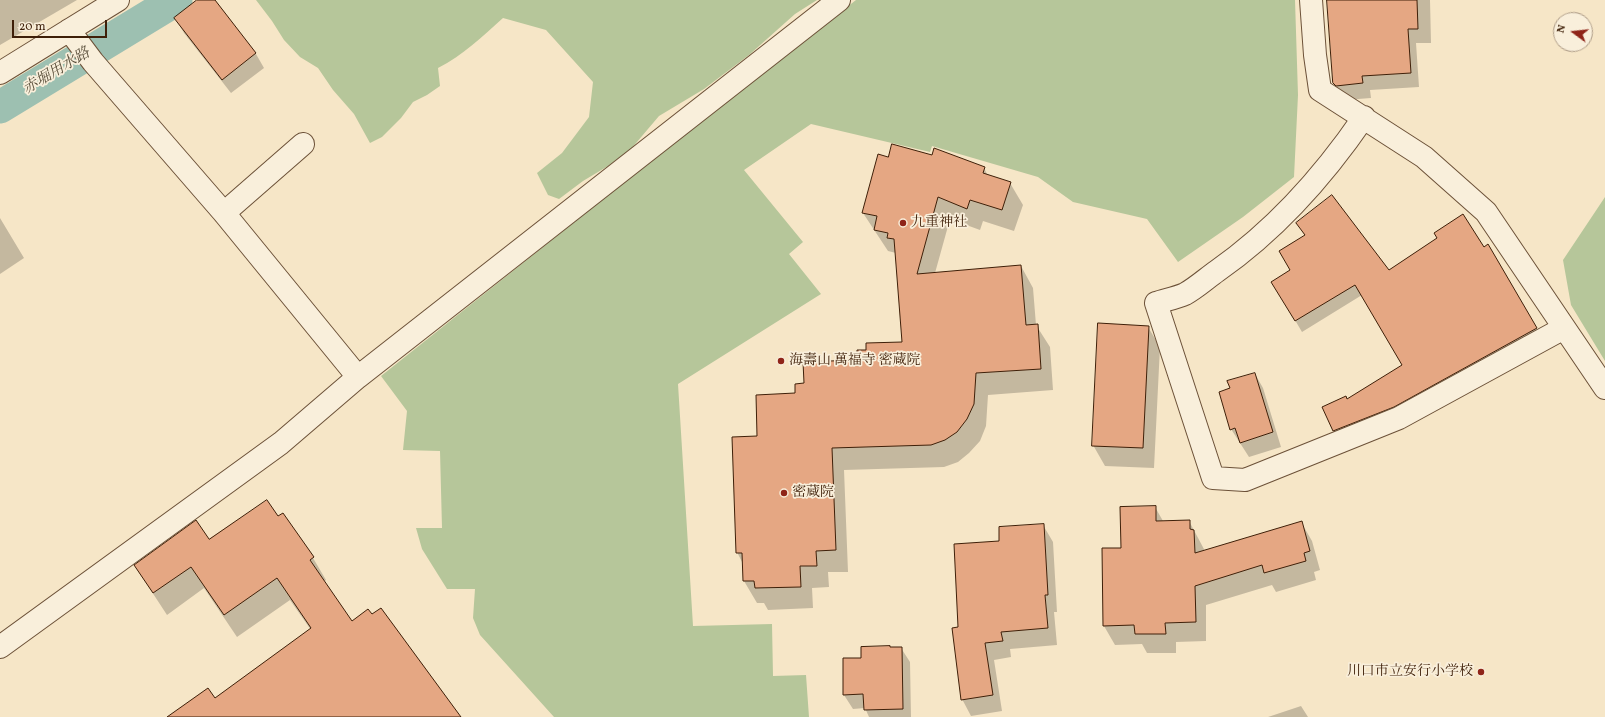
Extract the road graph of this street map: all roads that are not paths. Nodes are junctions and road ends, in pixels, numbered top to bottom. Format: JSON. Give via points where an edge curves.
{"nodes":[{"id":1,"x":118,"y":0,"type":"edge"},
{"id":2,"x":839,"y":0,"type":"edge"},
{"id":3,"x":1311,"y":0,"type":"edge"},
{"id":4,"x":69,"y":30,"type":"junction"},
{"id":5,"x":0,"y":73,"type":"edge"},
{"id":6,"x":1364,"y":117,"type":"junction"},
{"id":7,"x":303,"y":144,"type":"dead end"},
{"id":8,"x":224,"y":213,"type":"junction"},
{"id":9,"x":1564,"y":328,"type":"junction"},
{"id":10,"x":358,"y":377,"type":"junction"},
{"id":11,"x":1605,"y":388,"type":"edge"},
{"id":12,"x":0,"y":647,"type":"edge"}],
"edges":[{"from":1,"to":4,"type":"street"},
{"from":2,"to":10,"type":"street"},
{"from":3,"to":6,"type":"street","via":[[1320,90]]},
{"from":4,"to":5,"type":"street"},
{"from":4,"to":8,"type":"street","via":[[93,62]]},
{"from":6,"to":9,"type":"street","via":[[1424,157],[1486,212]]},
{"from":6,"to":9,"type":"street","via":[[1344,147],[1312,186],[1245,252],[1185,294],[1156,303],[1213,478],[1245,480],[1398,418]]},
{"from":7,"to":8,"type":"street"},
{"from":8,"to":10,"type":"street"},
{"from":9,"to":11,"type":"street"},
{"from":10,"to":12,"type":"street","via":[[281,443]]}]}
